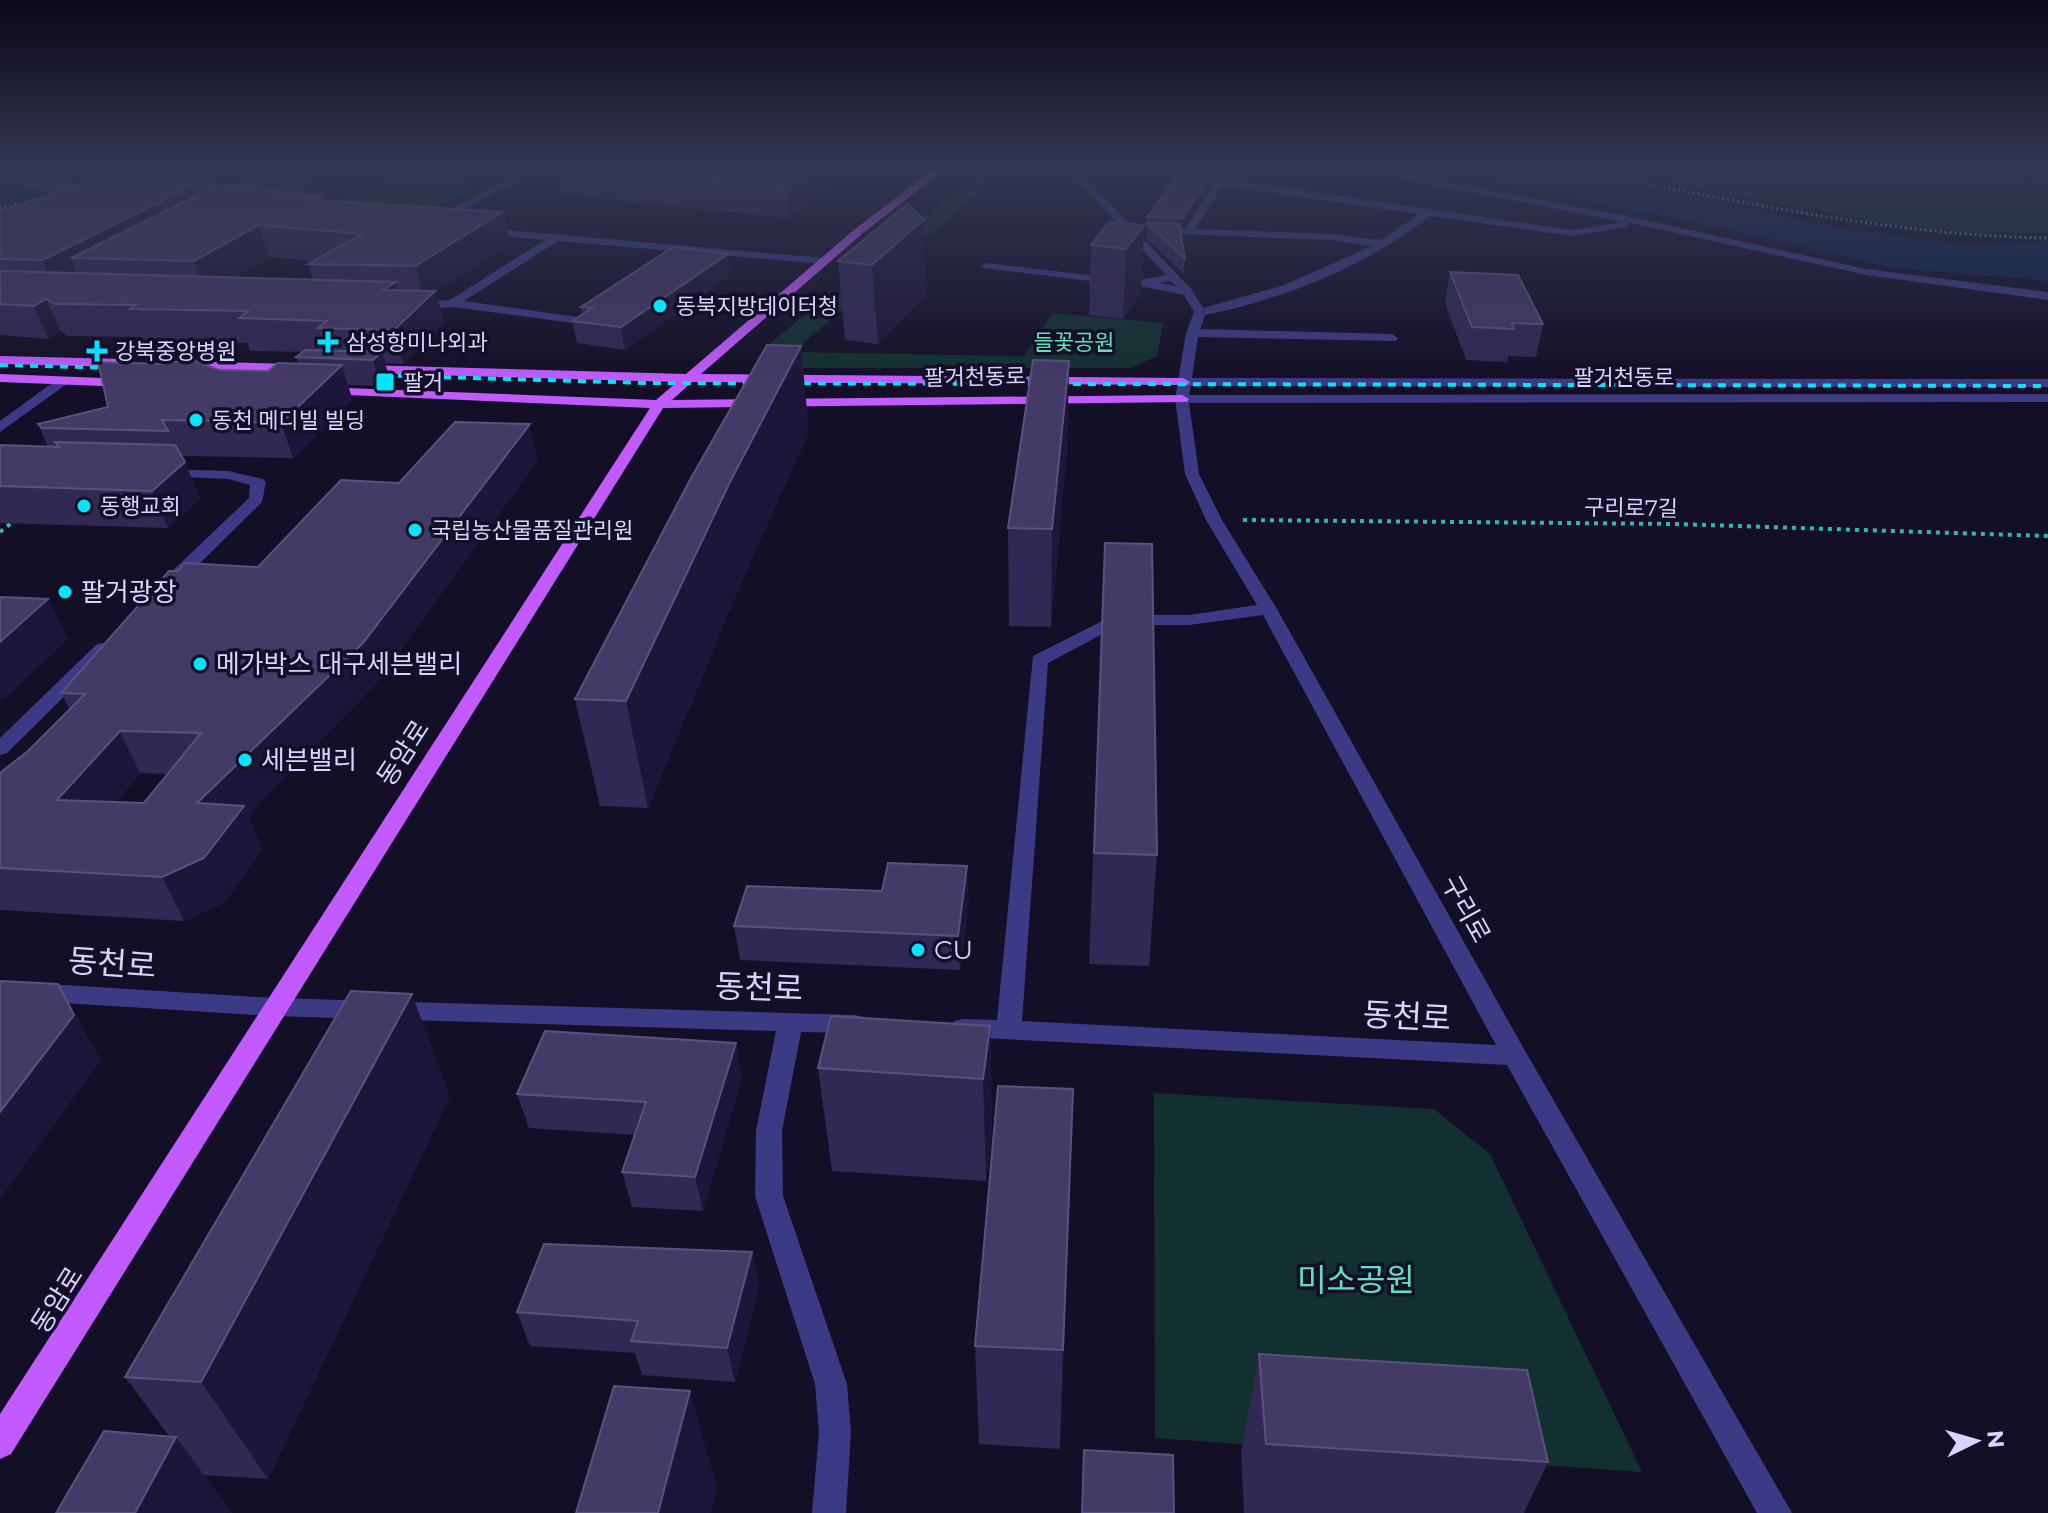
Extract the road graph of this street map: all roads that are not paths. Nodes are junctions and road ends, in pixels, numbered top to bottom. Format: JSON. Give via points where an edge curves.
{"nodes":[{"id":1,"x":552,"y":240,"type":"edge"},
{"id":2,"x":574,"y":240,"type":"edge"},
{"id":3,"x":851,"y":240,"type":"edge"},
{"id":4,"x":1135,"y":240,"type":"edge"},
{"id":5,"x":1351,"y":240,"type":"edge"},
{"id":6,"x":1391,"y":240,"type":"edge"},
{"id":7,"x":1689,"y":240,"type":"edge"},
{"id":8,"x":1718,"y":240,"type":"edge"},
{"id":9,"x":1385,"y":244,"type":"junction"},
{"id":10,"x":1792,"y":256,"type":"junction"},
{"id":11,"x":824,"y":261,"type":"junction"},
{"id":12,"x":987,"y":266,"type":"dead end"},
{"id":13,"x":1174,"y":277,"type":"junction"},
{"id":14,"x":1139,"y":283,"type":"junction"},
{"id":15,"x":1188,"y":292,"type":"junction"},
{"id":16,"x":2048,"y":296,"type":"edge"},
{"id":17,"x":453,"y":303,"type":"junction"},
{"id":18,"x":400,"y":306,"type":"edge"},
{"id":19,"x":1200,"y":312,"type":"junction"},
{"id":20,"x":577,"y":321,"type":"edge"},
{"id":21,"x":1192,"y":333,"type":"junction"},
{"id":22,"x":1392,"y":338,"type":"dead end"},
{"id":23,"x":0,"y":360,"type":"edge"},
{"id":24,"x":135,"y":364,"type":"edge"},
{"id":25,"x":165,"y":364,"type":"edge"},
{"id":26,"x":306,"y":368,"type":"edge"},
{"id":27,"x":354,"y":369,"type":"edge"},
{"id":28,"x":0,"y":378,"type":"edge"},
{"id":29,"x":690,"y":378,"type":"junction"},
{"id":30,"x":64,"y":381,"type":"junction"},
{"id":31,"x":2048,"y":383,"type":"edge"},
{"id":32,"x":140,"y":384,"type":"edge"},
{"id":33,"x":315,"y":390,"type":"edge"},
{"id":34,"x":1182,"y":391,"type":"junction"},
{"id":35,"x":2048,"y":398,"type":"edge"},
{"id":36,"x":659,"y":404,"type":"junction"},
{"id":37,"x":0,"y":428,"type":"edge"},
{"id":38,"x":153,"y":473,"type":"edge"},
{"id":39,"x":159,"y":595,"type":"edge"},
{"id":40,"x":1268,"y":609,"type":"junction"},
{"id":41,"x":115,"y":637,"type":"edge"},
{"id":42,"x":8,"y":733,"type":"edge"},
{"id":43,"x":0,"y":749,"type":"edge"},
{"id":44,"x":0,"y":990,"type":"edge"},
{"id":45,"x":274,"y":1007,"type":"junction"},
{"id":46,"x":790,"y":1022,"type":"junction"},
{"id":47,"x":884,"y":1025,"type":"edge"},
{"id":48,"x":946,"y":1027,"type":"edge"},
{"id":49,"x":1009,"y":1029,"type":"junction"},
{"id":50,"x":1515,"y":1056,"type":"junction"},
{"id":51,"x":0,"y":1443,"type":"edge"},
{"id":52,"x":829,"y":1513,"type":"edge"},
{"id":53,"x":1775,"y":1513,"type":"edge"}],
"edges":[{"from":1,"to":17,"type":"street"},
{"from":2,"to":11,"type":"street"},
{"from":3,"to":11,"type":"main road","name":"동암로"},
{"from":4,"to":13,"type":"street"},
{"from":5,"to":9,"type":"street"},
{"from":6,"to":9,"type":"street"},
{"from":7,"to":10,"type":"street","via":[[1782,260]]},
{"from":8,"to":10,"type":"street"},
{"from":9,"to":19,"type":"street","via":[[1228,307]]},
{"from":10,"to":16,"type":"street","via":[[1866,272]]},
{"from":11,"to":29,"type":"main road","name":"동암로"},
{"from":12,"to":14,"type":"street"},
{"from":13,"to":14,"type":"street"},
{"from":13,"to":15,"type":"street"},
{"from":14,"to":15,"type":"street"},
{"from":15,"to":19,"type":"street"},
{"from":17,"to":18,"type":"street"},
{"from":17,"to":20,"type":"street"},
{"from":19,"to":21,"type":"street","name":"구리로"},
{"from":21,"to":22,"type":"street"},
{"from":21,"to":34,"type":"street","name":"구리로"},
{"from":23,"to":24,"type":"main road"},
{"from":25,"to":26,"type":"main road"},
{"from":27,"to":29,"type":"main road","name":"팔거천동로"},
{"from":28,"to":30,"type":"main road"},
{"from":29,"to":34,"type":"main road","name":"팔거천동로"},
{"from":29,"to":36,"type":"main road","name":"동암로"},
{"from":30,"to":32,"type":"main road"},
{"from":30,"to":37,"type":"street"},
{"from":31,"to":34,"type":"street","name":"팔거천동로"},
{"from":33,"to":36,"type":"main road","name":"팔거천동로"},
{"from":34,"to":35,"type":"street","name":"팔거천동로"},
{"from":34,"to":36,"type":"main road","name":"팔거천동로"},
{"from":34,"to":40,"type":"street","name":"구리로","via":[[1192,474]]},
{"from":36,"to":45,"type":"main road","name":"동암로"},
{"from":38,"to":39,"type":"street","via":[[228,475],[258,482],[257,499]]},
{"from":40,"to":49,"type":"street","via":[[1189,620],[1124,615],[1039,660]]},
{"from":40,"to":50,"type":"street","name":"구리로"},
{"from":41,"to":42,"type":"street"},
{"from":42,"to":43,"type":"street"},
{"from":44,"to":45,"type":"street","name":"동천로"},
{"from":45,"to":46,"type":"street","name":"동천로"},
{"from":45,"to":51,"type":"main road","name":"동암로"},
{"from":46,"to":47,"type":"street","name":"동천로"},
{"from":46,"to":52,"type":"street","via":[[769,1131],[769,1196],[831,1384],[835,1432]]},
{"from":48,"to":49,"type":"street","name":"동천로"},
{"from":49,"to":50,"type":"street","name":"동천로"},
{"from":50,"to":53,"type":"street","name":"구리로"}]}
